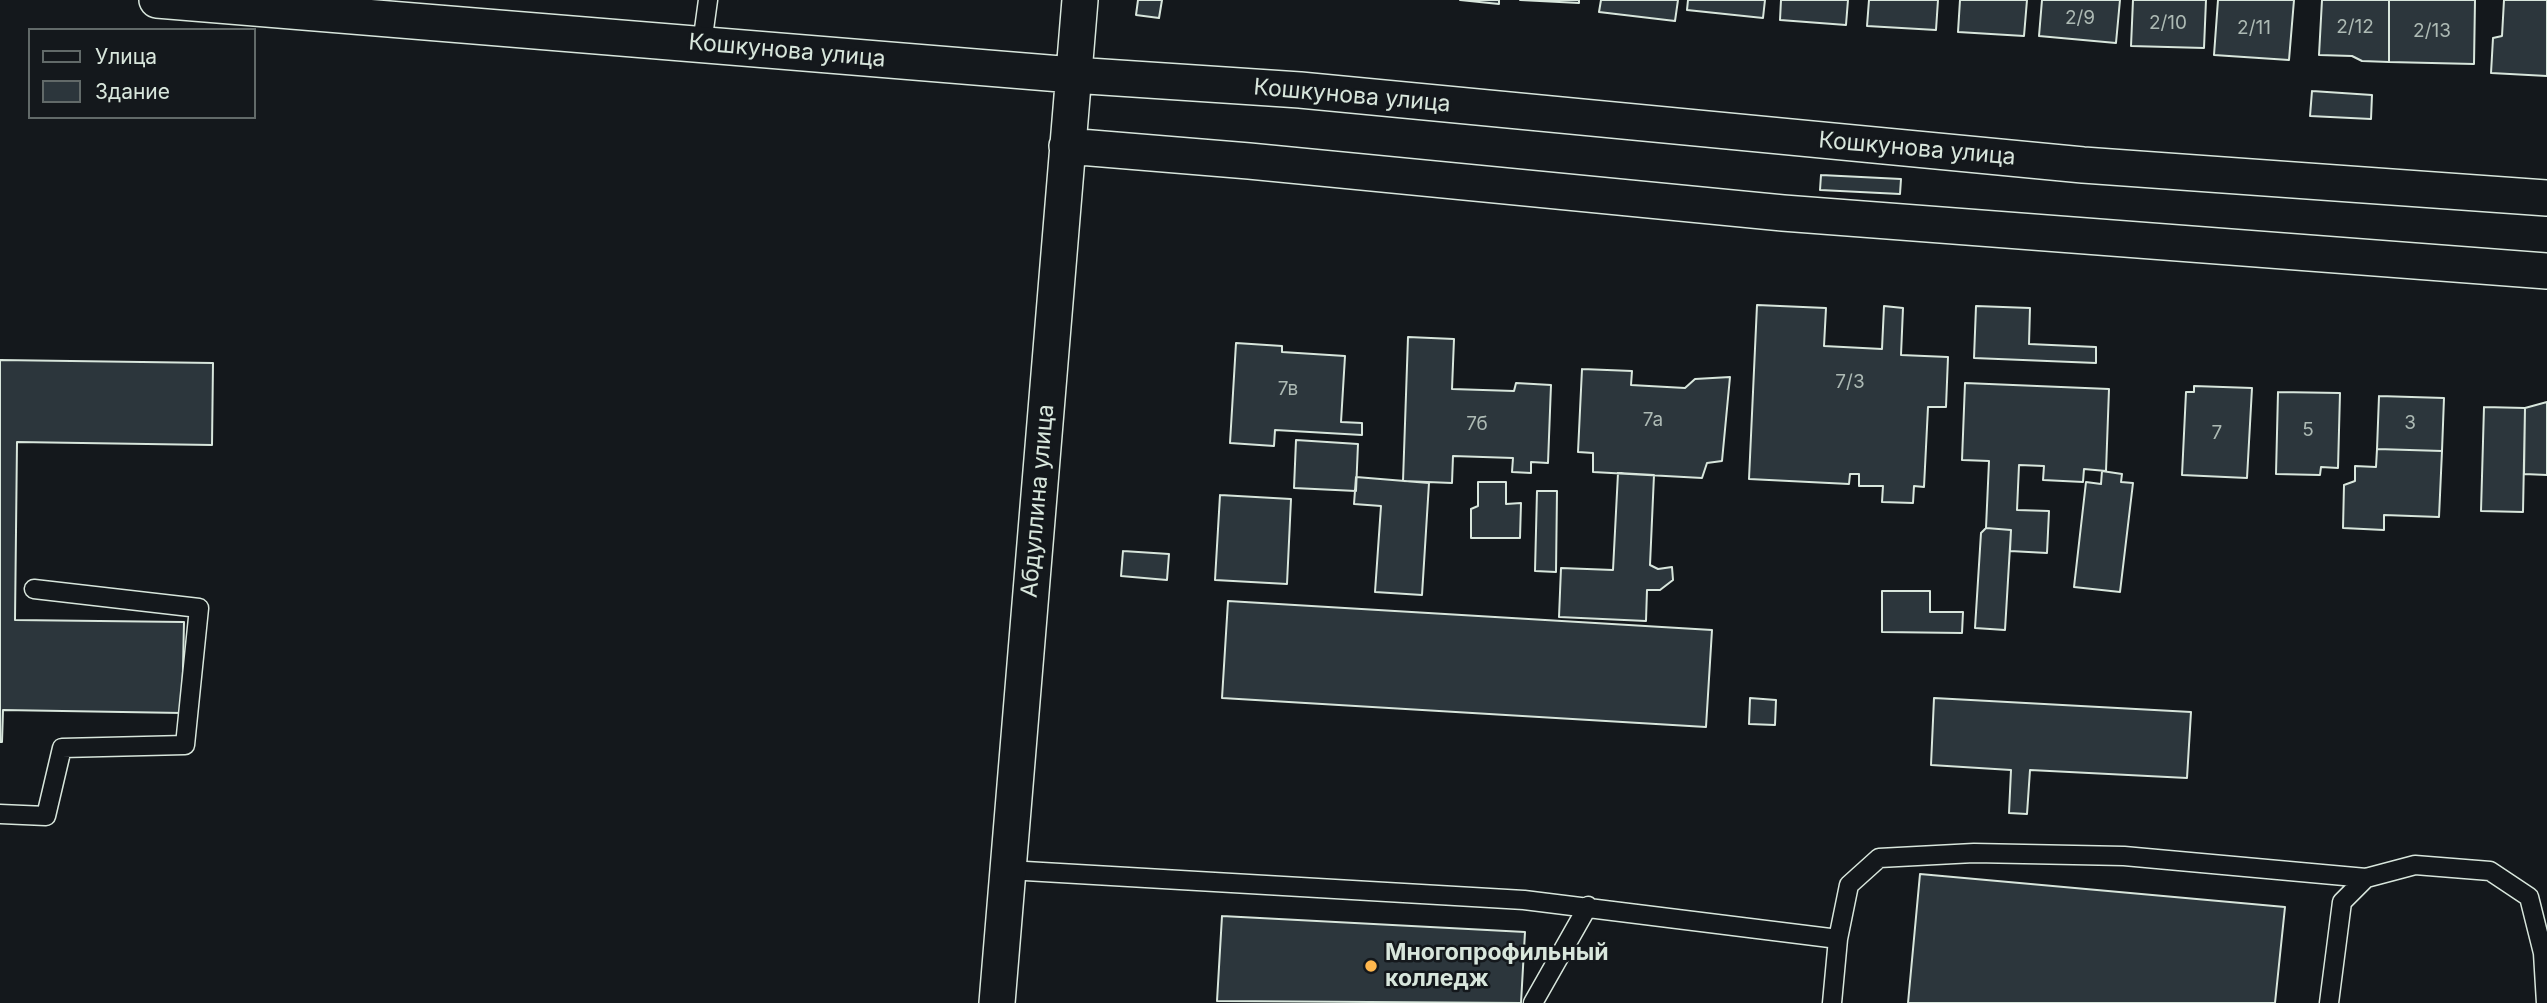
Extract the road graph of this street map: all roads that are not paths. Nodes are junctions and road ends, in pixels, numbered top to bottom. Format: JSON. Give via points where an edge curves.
{"nodes":[{"id":1,"x":157,"y":0,"type":"edge"},
{"id":2,"x":708,"y":0,"type":"edge"},
{"id":3,"x":1080,"y":0,"type":"edge"},
{"id":4,"x":702,"y":44,"type":"junction"},
{"id":5,"x":1073,"y":75,"type":"junction"},
{"id":6,"x":1067,"y":146,"type":"junction"},
{"id":7,"x":2547,"y":198,"type":"edge"},
{"id":8,"x":2547,"y":271,"type":"edge"},
{"id":9,"x":34,"y":589,"type":"dead end"},
{"id":10,"x":0,"y":814,"type":"edge"},
{"id":11,"x":1008,"y":870,"type":"junction"},
{"id":12,"x":2366,"y":878,"type":"junction"},
{"id":13,"x":1588,"y":906,"type":"junction"},
{"id":14,"x":1838,"y":939,"type":"junction"},
{"id":15,"x":997,"y":1003,"type":"edge"},
{"id":16,"x":1533,"y":1003,"type":"edge"},
{"id":17,"x":1832,"y":1003,"type":"edge"},
{"id":18,"x":2329,"y":1003,"type":"edge"},
{"id":19,"x":2546,"y":1003,"type":"edge"}],
"edges":[{"from":1,"to":4,"type":"street","name":"Кошкунова улица"},
{"from":2,"to":4,"type":"lane"},
{"from":3,"to":5,"type":"street","name":"Абдуллина улица"},
{"from":4,"to":5,"type":"street","name":"Кошкунова улица"},
{"from":5,"to":6,"type":"street","name":"Абдуллина улица"},
{"from":5,"to":7,"type":"street","name":"Кошкунова улица","via":[[1300,90],[2083,165]]},
{"from":6,"to":8,"type":"street","via":[[1783,214]]},
{"from":6,"to":11,"type":"street","name":"Абдуллина улица"},
{"from":9,"to":10,"type":"lane","via":[[199,608],[185,745],[62,748],[46,816]]},
{"from":11,"to":13,"type":"lane"},
{"from":11,"to":15,"type":"street","name":"Абдуллина улица"},
{"from":12,"to":14,"type":"lane","via":[[2124,856],[1974,853],[1879,858],[1849,885]]},
{"from":12,"to":18,"type":"lane","via":[[2342,902]]},
{"from":12,"to":19,"type":"lane","via":[[2415,865],[2490,871],[2529,897],[2543,953]]},
{"from":13,"to":14,"type":"lane"},
{"from":13,"to":16,"type":"lane"},
{"from":14,"to":17,"type":"lane"}]}
